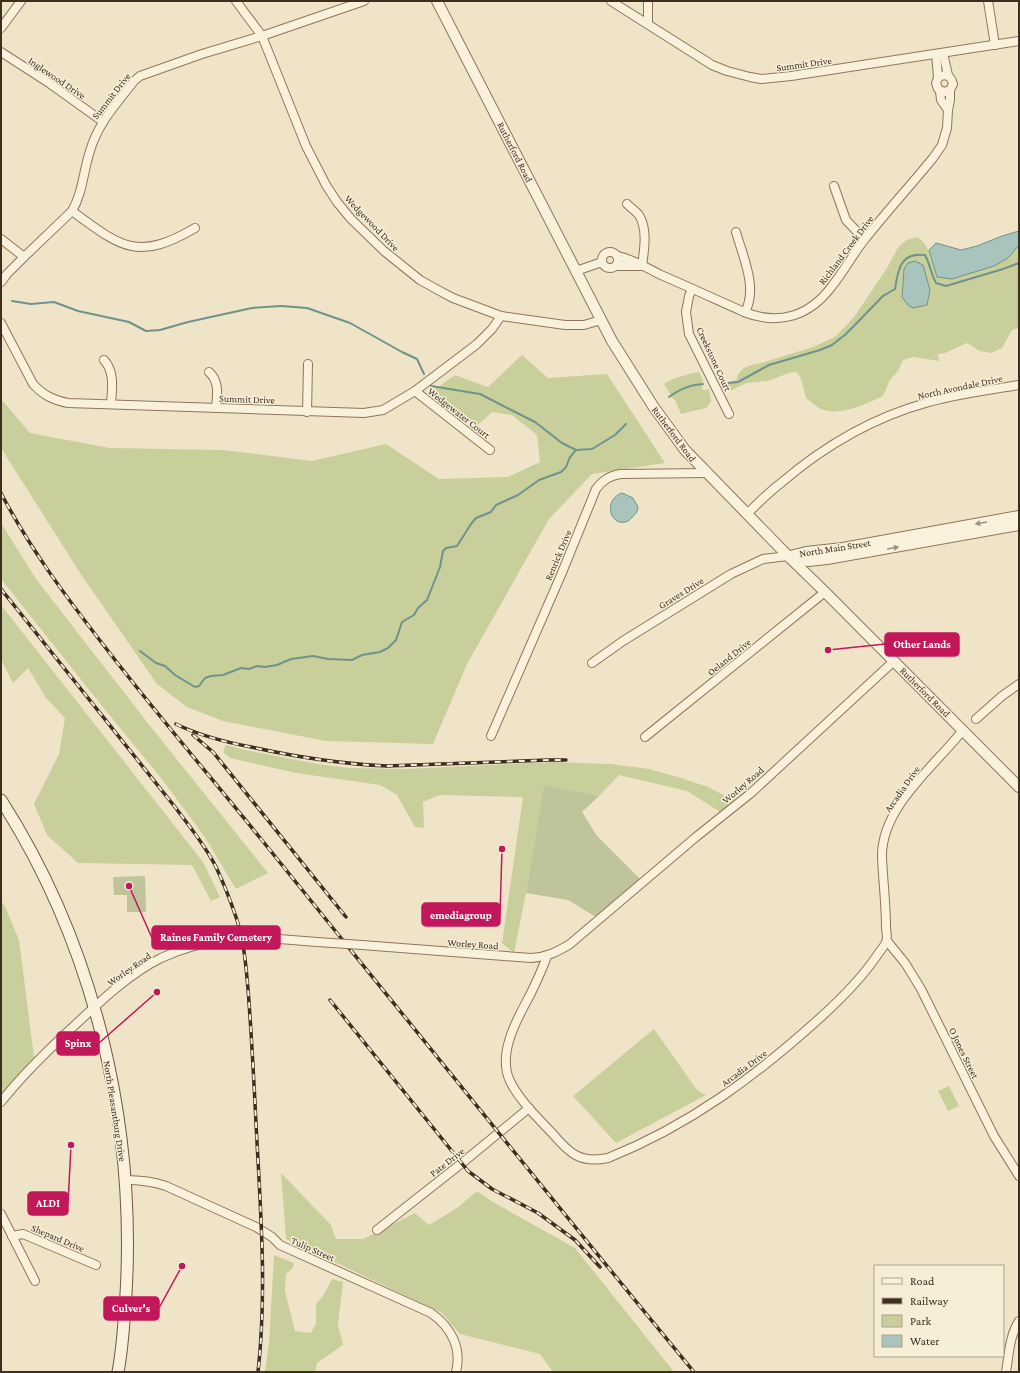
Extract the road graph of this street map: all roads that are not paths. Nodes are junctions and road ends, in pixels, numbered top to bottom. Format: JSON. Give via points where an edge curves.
{"nodes":[{"id":1,"x":21,"y":1,"type":"edge"},
{"id":2,"x":236,"y":1,"type":"edge"},
{"id":3,"x":364,"y":1,"type":"edge"},
{"id":4,"x":437,"y":1,"type":"edge"},
{"id":5,"x":611,"y":1,"type":"edge"},
{"id":6,"x":648,"y":1,"type":"edge"},
{"id":7,"x":988,"y":1,"type":"edge"},
{"id":8,"x":648,"y":24,"type":"junction"},
{"id":9,"x":1,"y":28,"type":"edge"},
{"id":10,"x":262,"y":36,"type":"junction"},
{"id":11,"x":1019,"y":41,"type":"edge"},
{"id":12,"x":995,"y":45,"type":"junction"},
{"id":13,"x":1,"y":52,"type":"edge"},
{"id":14,"x":939,"y":54,"type":"junction"},
{"id":15,"x":948,"y":75,"type":"junction"},
{"id":16,"x":938,"y":77,"type":"junction"},
{"id":17,"x":950,"y":90,"type":"junction"},
{"id":18,"x":940,"y":91,"type":"junction"},
{"id":19,"x":948,"y":110,"type":"junction"},
{"id":20,"x":102,"y":121,"type":"junction"},
{"id":21,"x":834,"y":186,"type":"dead end"},
{"id":22,"x":627,"y":204,"type":"dead end"},
{"id":23,"x":72,"y":211,"type":"junction"},
{"id":24,"x":195,"y":228,"type":"dead end"},
{"id":25,"x":736,"y":232,"type":"dead end"},
{"id":26,"x":1,"y":238,"type":"edge"},
{"id":27,"x":864,"y":239,"type":"junction"},
{"id":28,"x":617,"y":256,"type":"junction"},
{"id":29,"x":24,"y":257,"type":"junction"},
{"id":30,"x":602,"y":262,"type":"junction"},
{"id":31,"x":616,"y":266,"type":"junction"},
{"id":32,"x":642,"y":266,"type":"junction"},
{"id":33,"x":576,"y":271,"type":"junction"},
{"id":34,"x":1,"y":282,"type":"edge"},
{"id":35,"x":692,"y":289,"type":"junction"},
{"id":36,"x":745,"y":312,"type":"junction"},
{"id":37,"x":501,"y":316,"type":"junction"},
{"id":38,"x":601,"y":320,"type":"junction"},
{"id":39,"x":1,"y":323,"type":"edge"},
{"id":40,"x":104,"y":360,"type":"dead end"},
{"id":41,"x":308,"y":364,"type":"dead end"},
{"id":42,"x":209,"y":372,"type":"dead end"},
{"id":43,"x":1019,"y":385,"type":"edge"},
{"id":44,"x":415,"y":391,"type":"junction"},
{"id":45,"x":111,"y":404,"type":"junction"},
{"id":46,"x":216,"y":408,"type":"junction"},
{"id":47,"x":307,"y":412,"type":"junction"},
{"id":48,"x":729,"y":414,"type":"dead end"},
{"id":49,"x":490,"y":450,"type":"dead end"},
{"id":50,"x":707,"y":473,"type":"junction"},
{"id":51,"x":747,"y":514,"type":"junction"},
{"id":52,"x":1019,"y":516,"type":"edge"},
{"id":53,"x":1012,"y":524,"type":"edge"},
{"id":54,"x":788,"y":556,"type":"junction"},
{"id":55,"x":825,"y":592,"type":"junction"},
{"id":56,"x":894,"y":661,"type":"junction"},
{"id":57,"x":592,"y":663,"type":"dead end"},
{"id":58,"x":1019,"y":684,"type":"edge"},
{"id":59,"x":976,"y":719,"type":"dead end"},
{"id":60,"x":963,"y":730,"type":"junction"},
{"id":61,"x":491,"y":736,"type":"dead end"},
{"id":62,"x":645,"y":737,"type":"dead end"},
{"id":63,"x":1019,"y":787,"type":"edge"},
{"id":64,"x":1,"y":800,"type":"edge"},
{"id":65,"x":886,"y":941,"type":"junction"},
{"id":66,"x":547,"y":956,"type":"junction"},
{"id":67,"x":94,"y":1007,"type":"junction"},
{"id":68,"x":1,"y":1102,"type":"edge"},
{"id":69,"x":529,"y":1108,"type":"junction"},
{"id":70,"x":1019,"y":1176,"type":"edge"},
{"id":71,"x":125,"y":1180,"type":"junction"},
{"id":72,"x":1,"y":1214,"type":"edge"},
{"id":73,"x":376,"y":1230,"type":"dead end"},
{"id":74,"x":12,"y":1236,"type":"junction"},
{"id":75,"x":96,"y":1265,"type":"dead end"},
{"id":76,"x":35,"y":1281,"type":"dead end"},
{"id":77,"x":1019,"y":1321,"type":"edge"},
{"id":78,"x":118,"y":1372,"type":"edge"},
{"id":79,"x":456,"y":1372,"type":"edge"},
{"id":80,"x":1006,"y":1372,"type":"edge"}],
"edges":[{"from":1,"to":9,"type":"street"},
{"from":2,"to":10,"type":"street","name":"Wedgewood Drive"},
{"from":3,"to":10,"type":"street","name":"Summit Drive"},
{"from":4,"to":33,"type":"street","name":"Rutherford Road"},
{"from":5,"to":8,"type":"street","name":"Summit Drive"},
{"from":6,"to":8,"type":"street"},
{"from":7,"to":12,"type":"street"},
{"from":8,"to":14,"type":"street","name":"Summit Drive","via":[[712,65],[732,73],[761,79]]},
{"from":10,"to":20,"type":"street","name":"Summit Drive","via":[[140,76],[134,80]]},
{"from":10,"to":37,"type":"street","name":"Wedgewood Drive","via":[[312,160],[337,202],[351,219],[384,251],[420,280],[453,298]]},
{"from":11,"to":12,"type":"street","name":"Summit Drive"},
{"from":12,"to":14,"type":"street","name":"Summit Drive"},
{"from":13,"to":20,"type":"street","name":"Inglewood Drive"},
{"from":14,"to":15,"type":"street","name":"Richland Creek Drive"},
{"from":14,"to":16,"type":"street","name":"Richland Creek Drive"},
{"from":15,"to":16,"type":"street"},
{"from":15,"to":17,"type":"street","name":"Richland Creek Drive","via":[[953,84]]},
{"from":16,"to":18,"type":"street","name":"Richland Creek Drive","via":[[936,83]]},
{"from":17,"to":18,"type":"street"},
{"from":17,"to":19,"type":"street","name":"Richland Creek Drive"},
{"from":18,"to":19,"type":"street","name":"Richland Creek Drive","via":[[941,100]]},
{"from":19,"to":27,"type":"street","name":"Richland Creek Drive","via":[[947,128],[942,145]]},
{"from":20,"to":23,"type":"street","name":"Summit Drive","via":[[90,150],[78,202]]},
{"from":21,"to":27,"type":"street","via":[[846,220]]},
{"from":22,"to":32,"type":"street","via":[[638,214],[642,223],[645,242]]},
{"from":23,"to":24,"type":"street","via":[[117,242],[134,247],[159,245]]},
{"from":23,"to":29,"type":"street","name":"Summit Drive"},
{"from":25,"to":36,"type":"street","via":[[750,283],[750,304]]},
{"from":26,"to":29,"type":"street"},
{"from":27,"to":36,"type":"street","name":"Richland Creek Drive","via":[[832,287],[821,299],[800,313],[777,319],[758,317]]},
{"from":28,"to":30,"type":"street","via":[[611,252],[606,253]]},
{"from":28,"to":31,"type":"street"},
{"from":28,"to":32,"type":"street","name":"Richland Creek Drive","via":[[629,258]]},
{"from":29,"to":34,"type":"street","name":"Summit Drive"},
{"from":30,"to":31,"type":"street","name":"Richland Creek Drive","via":[[608,268]]},
{"from":30,"to":33,"type":"street"},
{"from":31,"to":32,"type":"street","name":"Richland Creek Drive"},
{"from":32,"to":35,"type":"street","name":"Richland Creek Drive"},
{"from":33,"to":38,"type":"street","name":"Rutherford Road"},
{"from":35,"to":36,"type":"street","name":"Richland Creek Drive"},
{"from":35,"to":48,"type":"street","name":"Creekstone Court","via":[[686,312],[690,334]]},
{"from":37,"to":38,"type":"street","name":"Wedgewood Drive","via":[[565,325],[584,325]]},
{"from":37,"to":44,"type":"street","name":"Summit Drive","via":[[476,344]]},
{"from":38,"to":50,"type":"street","name":"Rutherford Road","via":[[653,406],[685,450]]},
{"from":39,"to":45,"type":"street","name":"Summit Drive","via":[[33,384],[46,396],[68,403]]},
{"from":40,"to":45,"type":"street","via":[[112,376]]},
{"from":41,"to":47,"type":"street"},
{"from":42,"to":46,"type":"street","via":[[218,385]]},
{"from":43,"to":51,"type":"street","name":"North Avondale Drive","via":[[931,402],[869,424],[814,457]]},
{"from":44,"to":47,"type":"street","name":"Summit Drive","via":[[375,412]]},
{"from":44,"to":49,"type":"street","name":"Wedgewater Court"},
{"from":45,"to":46,"type":"street","name":"Summit Drive"},
{"from":46,"to":47,"type":"street","name":"Summit Drive"},
{"from":50,"to":51,"type":"street","name":"Rutherford Road"},
{"from":50,"to":61,"type":"street","name":"Renrick Drive","via":[[620,474],[607,478],[599,485]]},
{"from":51,"to":54,"type":"street","name":"Rutherford Road"},
{"from":52,"to":53,"type":"street","name":"North Main Street"},
{"from":53,"to":54,"type":"street","name":"North Main Street","via":[[827,559],[808,561]]},
{"from":54,"to":55,"type":"street","name":"Rutherford Road"},
{"from":54,"to":57,"type":"street","name":"Graves Drive","via":[[763,559],[731,574]]},
{"from":55,"to":56,"type":"street","name":"Rutherford Road"},
{"from":55,"to":62,"type":"street","name":"Oeland Drive"},
{"from":56,"to":60,"type":"street","name":"Rutherford Road"},
{"from":56,"to":66,"type":"street","name":"Worley Road","via":[[747,797],[570,944]]},
{"from":58,"to":59,"type":"street"},
{"from":60,"to":63,"type":"street","name":"Rutherford Road"},
{"from":60,"to":65,"type":"street","name":"Arcadia Drive","via":[[917,782],[888,829],[882,856]]},
{"from":64,"to":67,"type":"main road","name":"North Pleasantburg Drive","via":[[41,870],[58,908]]},
{"from":65,"to":69,"type":"street","name":"Arcadia Drive","via":[[855,986],[779,1054],[701,1112],[670,1130],[599,1160],[581,1158],[573,1155]]},
{"from":65,"to":70,"type":"street","name":"O Jones Street","via":[[905,963],[921,989],[994,1136]]},
{"from":66,"to":67,"type":"street","name":"Worley Road","bridge":true,"via":[[531,958],[254,937],[228,939],[192,946],[162,958]]},
{"from":66,"to":69,"type":"street","name":"Arcadia Drive","via":[[513,1029],[506,1062],[511,1084]]},
{"from":67,"to":68,"type":"street","name":"Worley Road","via":[[34,1064]]},
{"from":67,"to":71,"type":"main road","name":"North Pleasantburg Drive","via":[[110,1068]]},
{"from":69,"to":73,"type":"street","name":"Pate Drive"},
{"from":71,"to":78,"type":"main road","name":"North Pleasantburg Drive","via":[[127,1276]]},
{"from":71,"to":79,"type":"street","name":"Tulip Street","via":[[157,1182],[256,1227],[280,1245],[431,1313],[446,1326],[454,1339],[458,1357]]},
{"from":72,"to":74,"type":"street"},
{"from":74,"to":75,"type":"street","name":"Shepard Drive","via":[[23,1234]]},
{"from":74,"to":76,"type":"street"},
{"from":77,"to":80,"type":"street","via":[[1012,1336]]}]}
